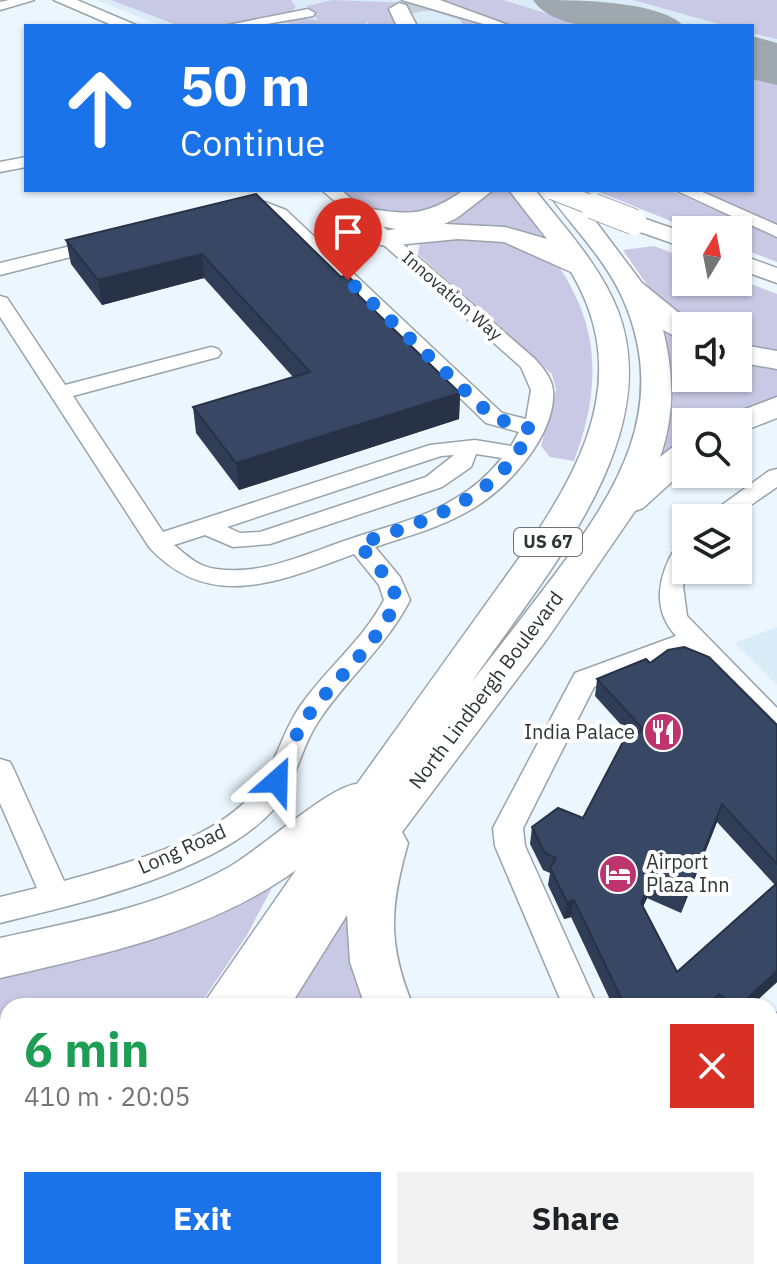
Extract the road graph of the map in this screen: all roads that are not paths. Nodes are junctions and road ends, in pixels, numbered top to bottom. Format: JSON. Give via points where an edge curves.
{"nodes":[{"id":1,"x":27,"y":0,"type":"edge"},
{"id":2,"x":62,"y":0,"type":"edge"},
{"id":3,"x":0,"y":6,"type":"edge"},
{"id":4,"x":308,"y":11,"type":"edge"},
{"id":5,"x":418,"y":15,"type":"edge"},
{"id":6,"x":262,"y":19,"type":"junction"},
{"id":7,"x":124,"y":24,"type":"edge"},
{"id":8,"x":239,"y":24,"type":"edge"},
{"id":9,"x":276,"y":24,"type":"edge"},
{"id":10,"x":448,"y":24,"type":"edge"},
{"id":11,"x":498,"y":24,"type":"edge"},
{"id":12,"x":24,"y":162,"type":"edge"},
{"id":13,"x":0,"y":167,"type":"edge"},
{"id":14,"x":333,"y":192,"type":"edge"},
{"id":15,"x":477,"y":192,"type":"edge"},
{"id":16,"x":524,"y":192,"type":"edge"},
{"id":17,"x":558,"y":192,"type":"edge"},
{"id":18,"x":561,"y":192,"type":"edge"},
{"id":19,"x":688,"y":192,"type":"edge"},
{"id":20,"x":448,"y":213,"type":"junction"},
{"id":21,"x":360,"y":215,"type":"junction"},
{"id":22,"x":219,"y":216,"type":"edge"},
{"id":23,"x":777,"y":232,"type":"edge"},
{"id":24,"x":672,"y":236,"type":"edge"},
{"id":25,"x":386,"y":238,"type":"junction"},
{"id":26,"x":113,"y":241,"type":"edge"},
{"id":27,"x":752,"y":266,"type":"edge"},
{"id":28,"x":0,"y":269,"type":"edge"},
{"id":29,"x":777,"y":276,"type":"edge"},
{"id":30,"x":588,"y":278,"type":"junction"},
{"id":31,"x":633,"y":286,"type":"junction"},
{"id":32,"x":0,"y":302,"type":"edge"},
{"id":33,"x":672,"y":323,"type":"edge"},
{"id":34,"x":211,"y":353,"type":"dead end"},
{"id":35,"x":752,"y":356,"type":"edge"},
{"id":36,"x":777,"y":360,"type":"edge"},
{"id":37,"x":60,"y":393,"type":"junction"},
{"id":38,"x":777,"y":406,"type":"edge"},
{"id":39,"x":752,"y":417,"type":"edge"},
{"id":40,"x":534,"y":423,"type":"junction"},
{"id":41,"x":516,"y":453,"type":"junction"},
{"id":42,"x":672,"y":464,"type":"edge"},
{"id":43,"x":777,"y":476,"type":"edge"},
{"id":44,"x":736,"y":504,"type":"edge"},
{"id":45,"x":610,"y":524,"type":"junction"},
{"id":46,"x":158,"y":542,"type":"junction"},
{"id":47,"x":359,"y":544,"type":"junction"},
{"id":48,"x":672,"y":584,"type":"edge"},
{"id":49,"x":693,"y":640,"type":"junction"},
{"id":50,"x":777,"y":725,"type":"edge"},
{"id":51,"x":0,"y":770,"type":"edge"},
{"id":52,"x":390,"y":791,"type":"junction"},
{"id":53,"x":56,"y":897,"type":"junction"},
{"id":54,"x":0,"y":910,"type":"edge"},
{"id":55,"x":0,"y":958,"type":"edge"},
{"id":56,"x":232,"y":998,"type":"edge"},
{"id":57,"x":268,"y":998,"type":"edge"},
{"id":58,"x":385,"y":998,"type":"edge"},
{"id":59,"x":576,"y":998,"type":"edge"}],
"edges":[{"from":1,"to":3,"type":"street"},
{"from":2,"to":7,"type":"main road"},
{"from":4,"to":6,"type":"street"},
{"from":5,"to":10,"type":"street"},
{"from":5,"to":11,"type":"street","via":[[440,4]]},
{"from":6,"to":8,"type":"street"},
{"from":6,"to":9,"type":"street"},
{"from":12,"to":13,"type":"street"},
{"from":14,"to":21,"type":"street","name":"Innovation Way"},
{"from":15,"to":20,"type":"highway"},
{"from":16,"to":30,"type":"highway","name":"North Lindbergh Boulevard","number":"US 67"},
{"from":17,"to":24,"type":"main road","bridge":true},
{"from":18,"to":31,"type":"highway","name":"North Lindbergh Boulevard","number":"US 67"},
{"from":19,"to":23,"type":"street"},
{"from":20,"to":21,"type":"highway","via":[[408,220]]},
{"from":20,"to":25,"type":"highway"},
{"from":21,"to":25,"type":"street","name":"Innovation Way"},
{"from":22,"to":40,"type":"street","via":[[253,207],[280,214],[494,418]]},
{"from":25,"to":30,"type":"highway","via":[[488,231],[554,252]]},
{"from":25,"to":40,"type":"street","name":"Innovation Way","via":[[528,363],[543,392]]},
{"from":26,"to":28,"type":"street"},
{"from":27,"to":29,"type":"main road"},
{"from":30,"to":52,"type":"highway","name":"North Lindbergh Boulevard","number":"US 67","via":[[614,353],[616,397],[606,439],[586,485]]},
{"from":31,"to":33,"type":"highway"},
{"from":31,"to":45,"type":"highway","name":"North Lindbergh Boulevard","number":"US 67","via":[[653,346],[655,414],[641,462]]},
{"from":32,"to":37,"type":"street"},
{"from":34,"to":37,"type":"street"},
{"from":35,"to":36,"type":"highway"},
{"from":37,"to":46,"type":"street"},
{"from":38,"to":39,"type":"highway"},
{"from":40,"to":41,"type":"street"},
{"from":41,"to":46,"type":"street","via":[[467,447],[463,462],[434,482],[262,539],[239,542],[221,537],[209,525]]},
{"from":41,"to":47,"type":"street","via":[[474,498]]},
{"from":42,"to":45,"type":"highway"},
{"from":43,"to":44,"type":"street"},
{"from":45,"to":52,"type":"highway","name":"North Lindbergh Boulevard","number":"US 67","via":[[478,706]]},
{"from":46,"to":47,"type":"street","via":[[194,572],[227,578],[268,574]]},
{"from":47,"to":53,"type":"street","name":"Long Road","via":[[391,583],[397,600],[387,623],[307,717],[263,802],[237,824],[194,847]]},
{"from":48,"to":49,"type":"street","via":[[675,619]]},
{"from":49,"to":50,"type":"street"},
{"from":49,"to":59,"type":"street","via":[[584,680],[508,828],[510,846]]},
{"from":51,"to":53,"type":"street"},
{"from":52,"to":55,"type":"highway","via":[[218,894],[117,931]]},
{"from":52,"to":56,"type":"highway","name":"North Lindbergh Boulevard","number":"US 67"},
{"from":52,"to":57,"type":"highway","name":"North Lindbergh Boulevard","number":"US 67"},
{"from":52,"to":58,"type":"highway","via":[[368,915],[368,947]]},
{"from":53,"to":54,"type":"street","name":"Long Road"}]}
